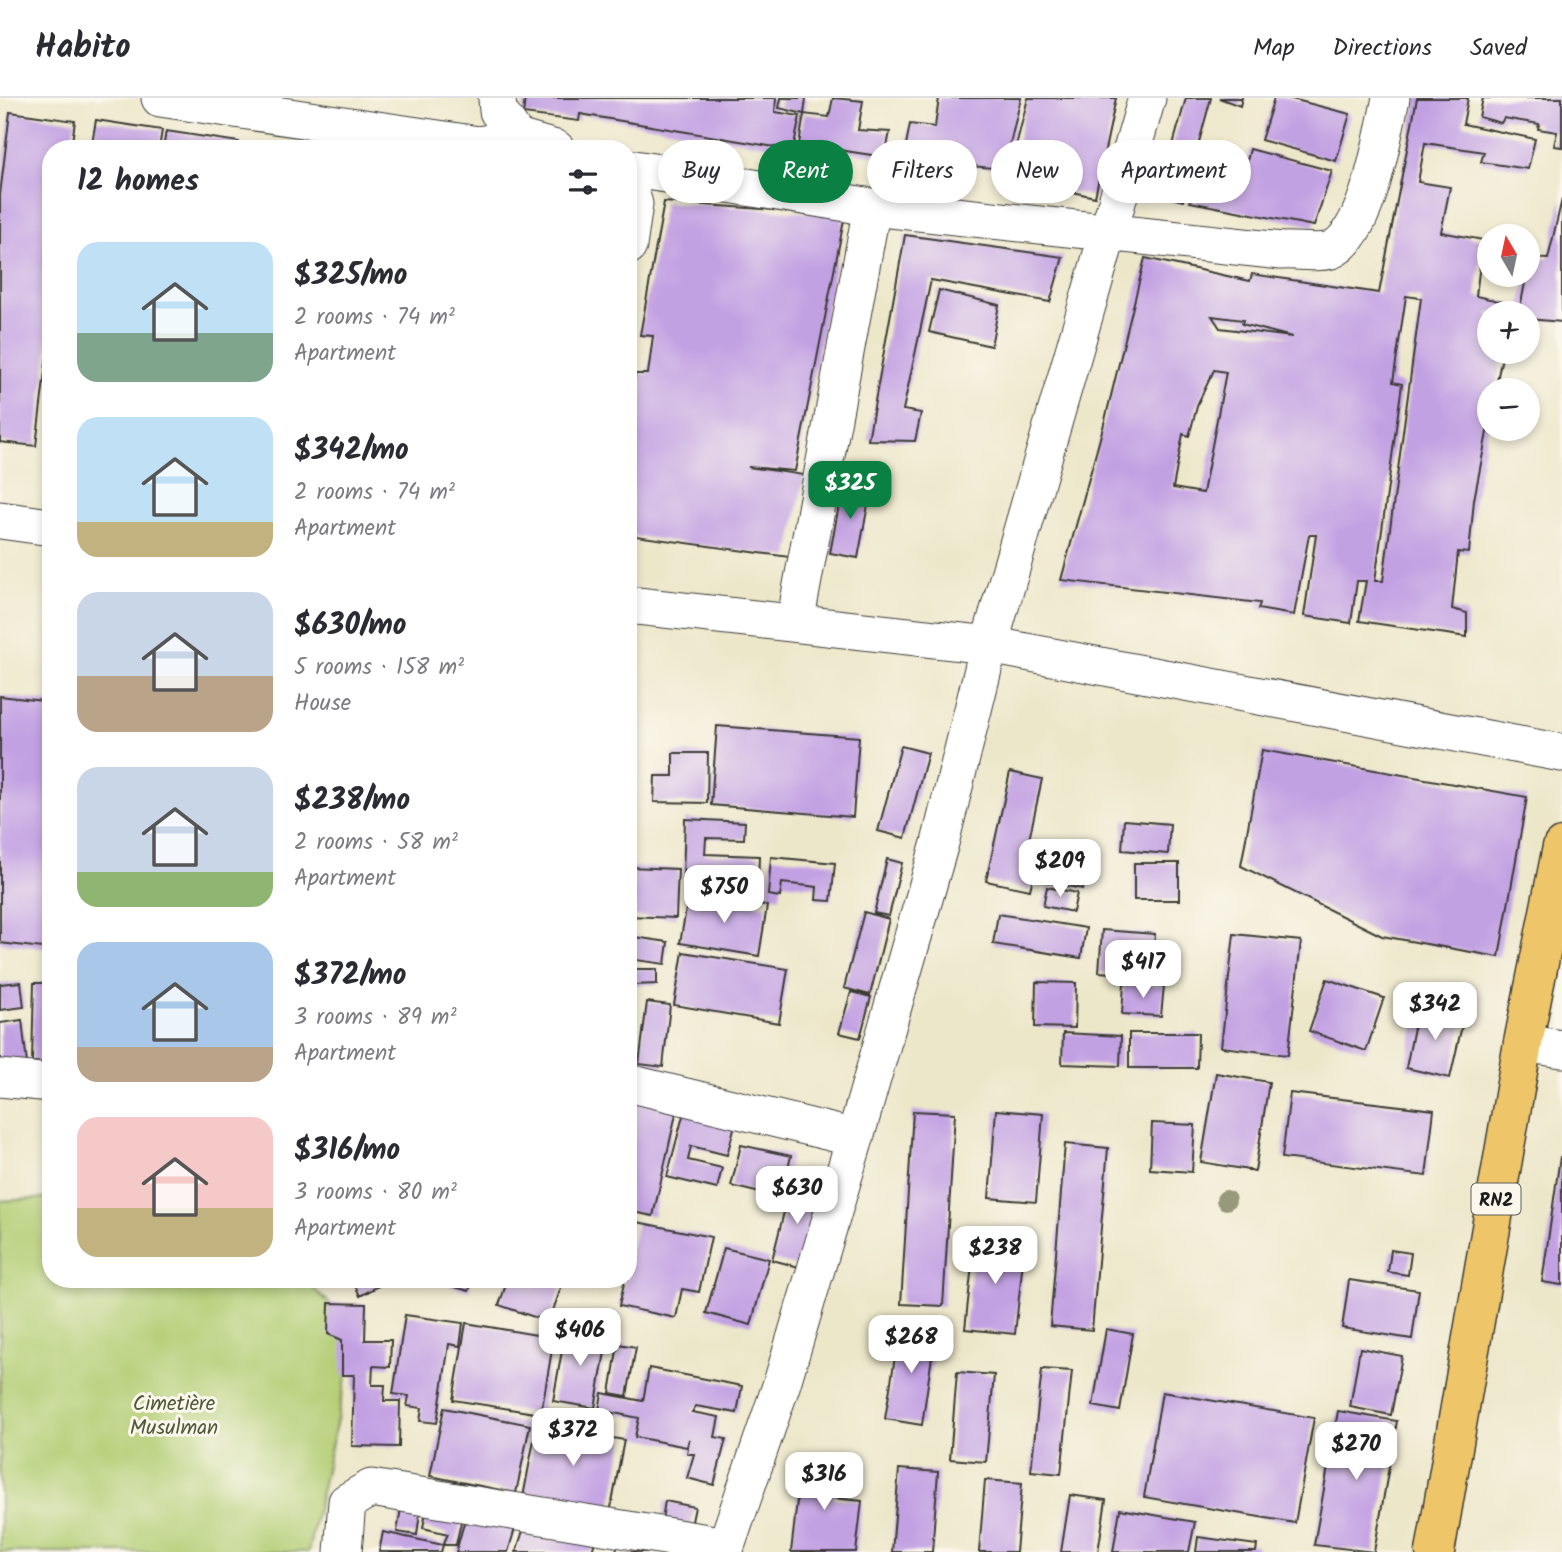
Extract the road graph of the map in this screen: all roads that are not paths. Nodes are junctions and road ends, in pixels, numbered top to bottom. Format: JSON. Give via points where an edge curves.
{"nodes":[{"id":1,"x":160,"y":98,"type":"edge"},
{"id":2,"x":497,"y":98,"type":"edge"},
{"id":3,"x":1147,"y":98,"type":"edge"},
{"id":4,"x":1391,"y":98,"type":"edge"},
{"id":5,"x":517,"y":138,"type":"junction"},
{"id":6,"x":445,"y":140,"type":"edge"},
{"id":7,"x":506,"y":140,"type":"edge"},
{"id":8,"x":524,"y":140,"type":"edge"},
{"id":9,"x":637,"y":169,"type":"edge"},
{"id":10,"x":872,"y":207,"type":"junction"},
{"id":11,"x":1111,"y":231,"type":"junction"},
{"id":12,"x":0,"y":520,"type":"edge"},
{"id":13,"x":42,"y":526,"type":"edge"},
{"id":14,"x":637,"y":606,"type":"edge"},
{"id":15,"x":795,"y":623,"type":"junction"},
{"id":16,"x":989,"y":645,"type":"junction"},
{"id":17,"x":1562,"y":752,"type":"edge"},
{"id":18,"x":1562,"y":847,"type":"edge"},
{"id":19,"x":1523,"y":1043,"type":"junction"},
{"id":20,"x":1562,"y":1049,"type":"edge"},
{"id":21,"x":0,"y":1078,"type":"edge"},
{"id":22,"x":42,"y":1082,"type":"edge"},
{"id":23,"x":637,"y":1085,"type":"edge"},
{"id":24,"x":855,"y":1138,"type":"junction"},
{"id":25,"x":725,"y":1549,"type":"edge"},
{"id":26,"x":343,"y":1552,"type":"edge"},
{"id":27,"x":1435,"y":1552,"type":"edge"}],
"edges":[{"from":1,"to":6,"type":"street"},
{"from":2,"to":5,"type":"street","via":[[498,111]]},
{"from":3,"to":11,"type":"street"},
{"from":4,"to":11,"type":"street","via":[[1367,196],[1350,234],[1330,250],[1282,251]]},
{"from":5,"to":7,"type":"street"},
{"from":5,"to":8,"type":"street"},
{"from":9,"to":10,"type":"street"},
{"from":10,"to":11,"type":"street"},
{"from":10,"to":15,"type":"street"},
{"from":11,"to":16,"type":"street"},
{"from":12,"to":13,"type":"street"},
{"from":14,"to":15,"type":"street"},
{"from":15,"to":16,"type":"street"},
{"from":16,"to":17,"type":"street"},
{"from":16,"to":24,"type":"street","via":[[940,843]]},
{"from":18,"to":19,"type":"highway","number":"RN2"},
{"from":19,"to":20,"type":"street"},
{"from":19,"to":27,"type":"highway","number":"RN2"},
{"from":21,"to":22,"type":"street"},
{"from":23,"to":24,"type":"street"},
{"from":24,"to":25,"type":"street","via":[[782,1383]]},
{"from":25,"to":26,"type":"street","via":[[371,1488],[347,1502]]}]}
